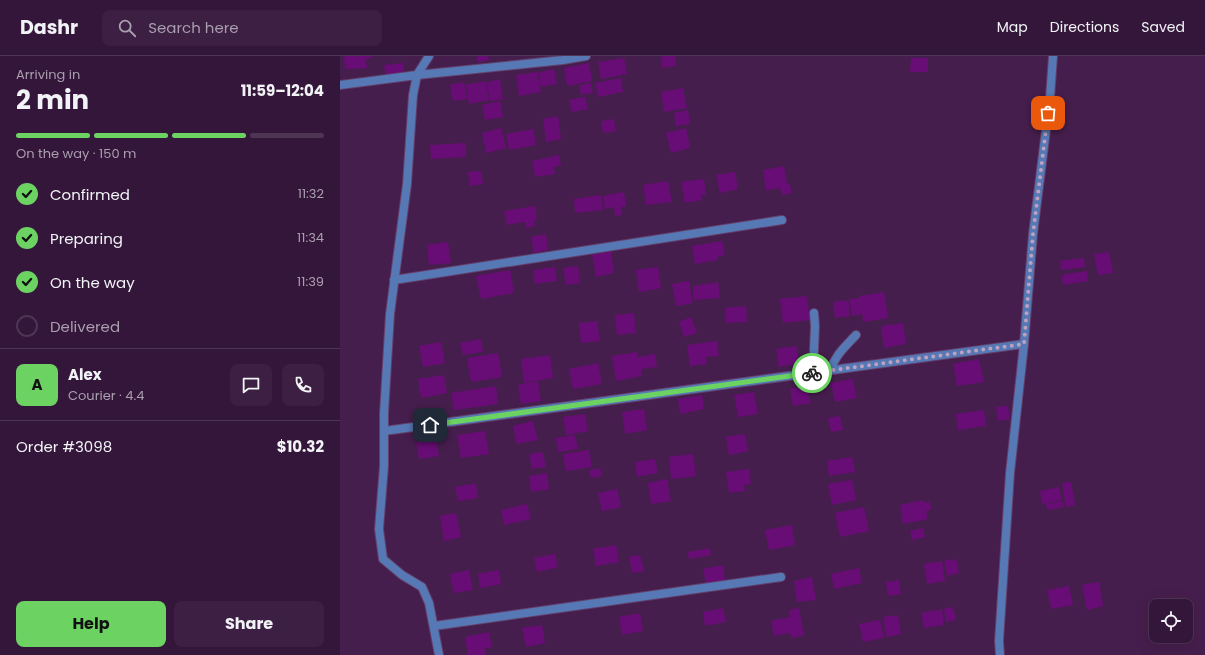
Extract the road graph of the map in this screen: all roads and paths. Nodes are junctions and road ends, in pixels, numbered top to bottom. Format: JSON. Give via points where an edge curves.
{"nodes":[{"id":1,"x":429,"y":56,"type":"edge"},
{"id":2,"x":586,"y":56,"type":"edge"},
{"id":3,"x":1053,"y":56,"type":"edge"},
{"id":4,"x":417,"y":75,"type":"junction"},
{"id":5,"x":340,"y":85,"type":"edge"},
{"id":6,"x":782,"y":220,"type":"dead end"},
{"id":7,"x":394,"y":280,"type":"junction"},
{"id":8,"x":814,"y":313,"type":"dead end"},
{"id":9,"x":856,"y":335,"type":"dead end"},
{"id":10,"x":1024,"y":344,"type":"junction"},
{"id":11,"x":830,"y":371,"type":"junction"},
{"id":12,"x":813,"y":373,"type":"junction"},
{"id":13,"x":384,"y":431,"type":"junction"},
{"id":14,"x":781,"y":577,"type":"dead end"},
{"id":15,"x":434,"y":626,"type":"junction"},
{"id":16,"x":439,"y":655,"type":"edge"},
{"id":17,"x":1000,"y":655,"type":"edge"}],
"edges":[{"from":1,"to":4,"type":"street"},
{"from":2,"to":4,"type":"street"},
{"from":3,"to":10,"type":"street","via":[[1033,234]]},
{"from":4,"to":5,"type":"street"},
{"from":4,"to":7,"type":"street","via":[[413,95],[407,184]]},
{"from":6,"to":7,"type":"street"},
{"from":7,"to":13,"type":"street"},
{"from":8,"to":12,"type":"street"},
{"from":9,"to":11,"type":"street","via":[[834,359]]},
{"from":10,"to":11,"type":"street"},
{"from":10,"to":17,"type":"street","via":[[1004,547]]},
{"from":11,"to":12,"type":"street"},
{"from":12,"to":13,"type":"street"},
{"from":13,"to":15,"type":"street","via":[[379,529],[383,559],[422,587]]},
{"from":14,"to":15,"type":"street"},
{"from":15,"to":16,"type":"street"}]}
